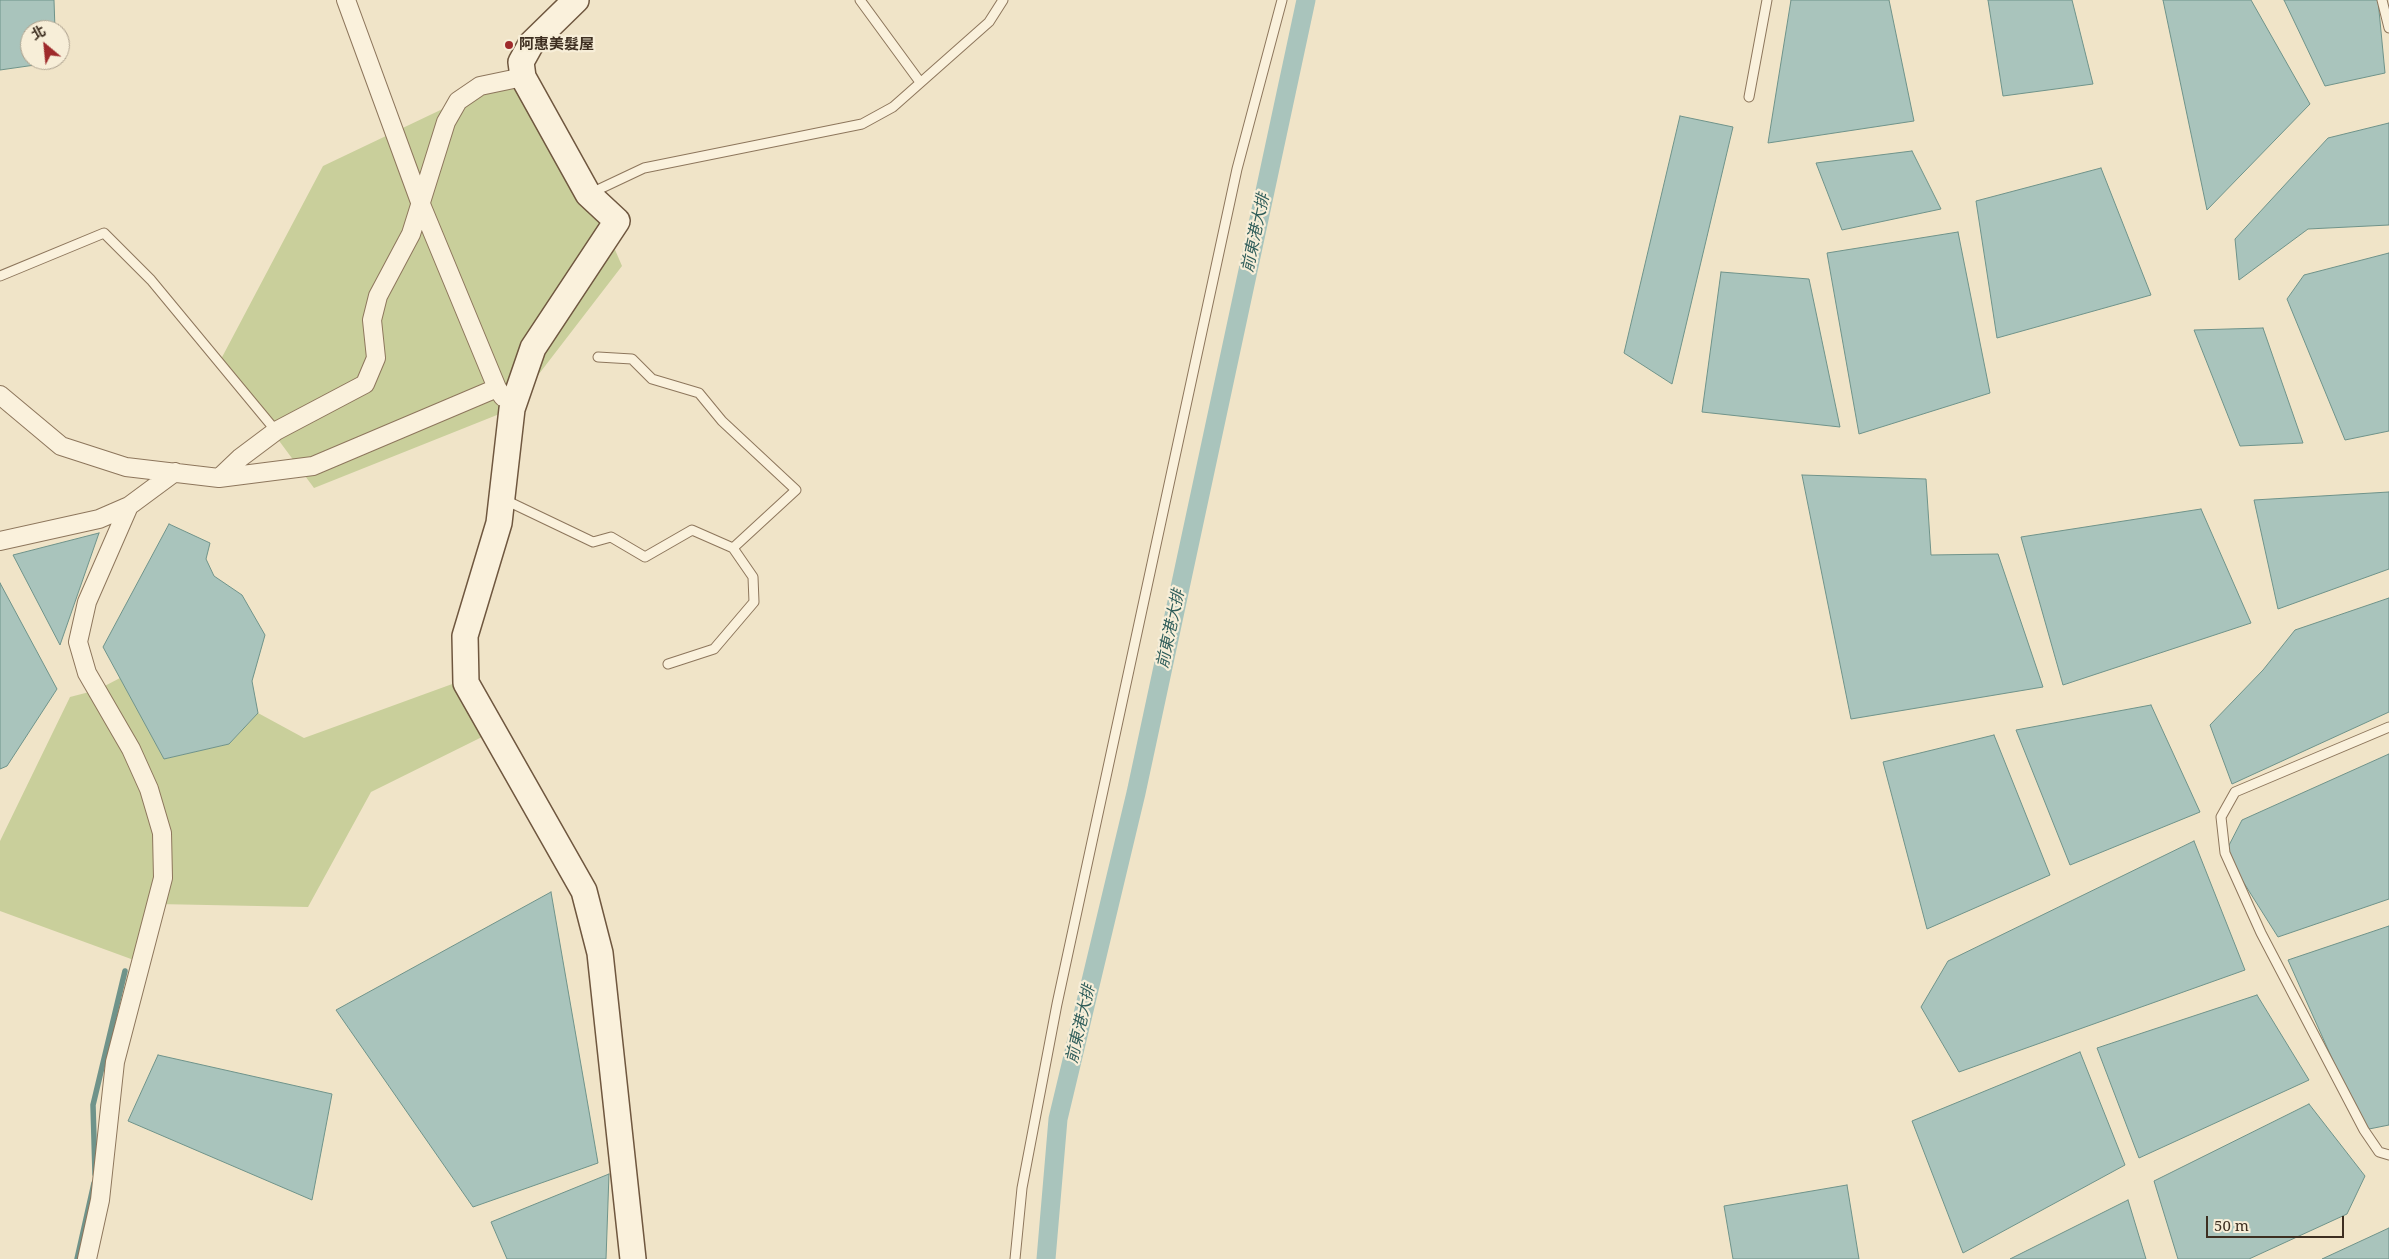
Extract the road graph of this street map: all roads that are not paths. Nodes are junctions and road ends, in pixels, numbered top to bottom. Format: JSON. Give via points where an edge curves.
{"nodes":[{"id":1,"x":346,"y":0,"type":"edge"},
{"id":2,"x":576,"y":0,"type":"edge"},
{"id":3,"x":860,"y":0,"type":"edge"},
{"id":4,"x":1003,"y":0,"type":"edge"},
{"id":5,"x":1282,"y":0,"type":"edge"},
{"id":6,"x":1767,"y":0,"type":"edge"},
{"id":7,"x":2382,"y":0,"type":"edge"},
{"id":8,"x":2389,"y":28,"type":"edge"},
{"id":9,"x":523,"y":77,"type":"junction"},
{"id":10,"x":920,"y":82,"type":"junction"},
{"id":11,"x":1749,"y":97,"type":"dead end"},
{"id":12,"x":588,"y":194,"type":"junction"},
{"id":13,"x":420,"y":202,"type":"junction"},
{"id":14,"x":0,"y":276,"type":"edge"},
{"id":15,"x":598,"y":356,"type":"dead end"},
{"id":16,"x":497,"y":388,"type":"junction"},
{"id":17,"x":0,"y":395,"type":"edge"},
{"id":18,"x":512,"y":409,"type":"junction"},
{"id":19,"x":276,"y":431,"type":"junction"},
{"id":20,"x":175,"y":472,"type":"junction"},
{"id":21,"x":219,"y":478,"type":"junction"},
{"id":22,"x":500,"y":498,"type":"junction"},
{"id":23,"x":129,"y":506,"type":"junction"},
{"id":24,"x":0,"y":541,"type":"edge"},
{"id":25,"x":733,"y":548,"type":"junction"},
{"id":26,"x":668,"y":664,"type":"dead end"},
{"id":27,"x":2389,"y":727,"type":"edge"},
{"id":28,"x":2389,"y":1155,"type":"edge"},
{"id":29,"x":87,"y":1259,"type":"edge"},
{"id":30,"x":634,"y":1259,"type":"edge"},
{"id":31,"x":1015,"y":1259,"type":"edge"}],
"edges":[{"from":1,"to":13,"type":"street"},
{"from":2,"to":9,"type":"main road","via":[[531,44],[521,62]]},
{"from":3,"to":10,"type":"lane"},
{"from":4,"to":10,"type":"lane","via":[[988,22]]},
{"from":5,"to":31,"type":"lane","via":[[1238,169],[1057,1004],[1022,1188]]},
{"from":6,"to":11,"type":"lane"},
{"from":7,"to":8,"type":"lane"},
{"from":9,"to":12,"type":"main road"},
{"from":9,"to":13,"type":"street","via":[[480,86],[458,101],[446,122]]},
{"from":10,"to":12,"type":"lane","via":[[893,107],[862,124],[644,168]]},
{"from":12,"to":18,"type":"main road","via":[[617,221],[533,348]]},
{"from":13,"to":16,"type":"street"},
{"from":13,"to":19,"type":"street","via":[[411,234],[378,296],[372,320],[376,358],[365,384]]},
{"from":14,"to":19,"type":"lane","via":[[104,233],[151,280]]},
{"from":15,"to":25,"type":"lane","via":[[632,359],[652,379],[699,393],[722,421],[796,490]]},
{"from":16,"to":18,"type":"street"},
{"from":16,"to":21,"type":"street","via":[[313,466]]},
{"from":17,"to":20,"type":"street","via":[[61,446],[126,467]]},
{"from":18,"to":22,"type":"main road"},
{"from":19,"to":21,"type":"street"},
{"from":20,"to":21,"type":"street"},
{"from":20,"to":23,"type":"street"},
{"from":22,"to":25,"type":"lane","via":[[593,542],[610,537],[645,557],[692,530]]},
{"from":22,"to":30,"type":"main road","via":[[499,523],[465,636],[466,683],[584,891],[600,953]]},
{"from":23,"to":24,"type":"street","via":[[99,519]]},
{"from":23,"to":29,"type":"street","via":[[87,602],[78,642],[87,673],[131,750],[149,789],[162,833],[163,878],[115,1062],[100,1200]]},
{"from":25,"to":26,"type":"lane","via":[[753,577],[754,602],[714,649]]},
{"from":27,"to":28,"type":"lane","via":[[2235,792],[2221,817],[2225,853],[2261,933],[2364,1130],[2379,1152]]}]}
